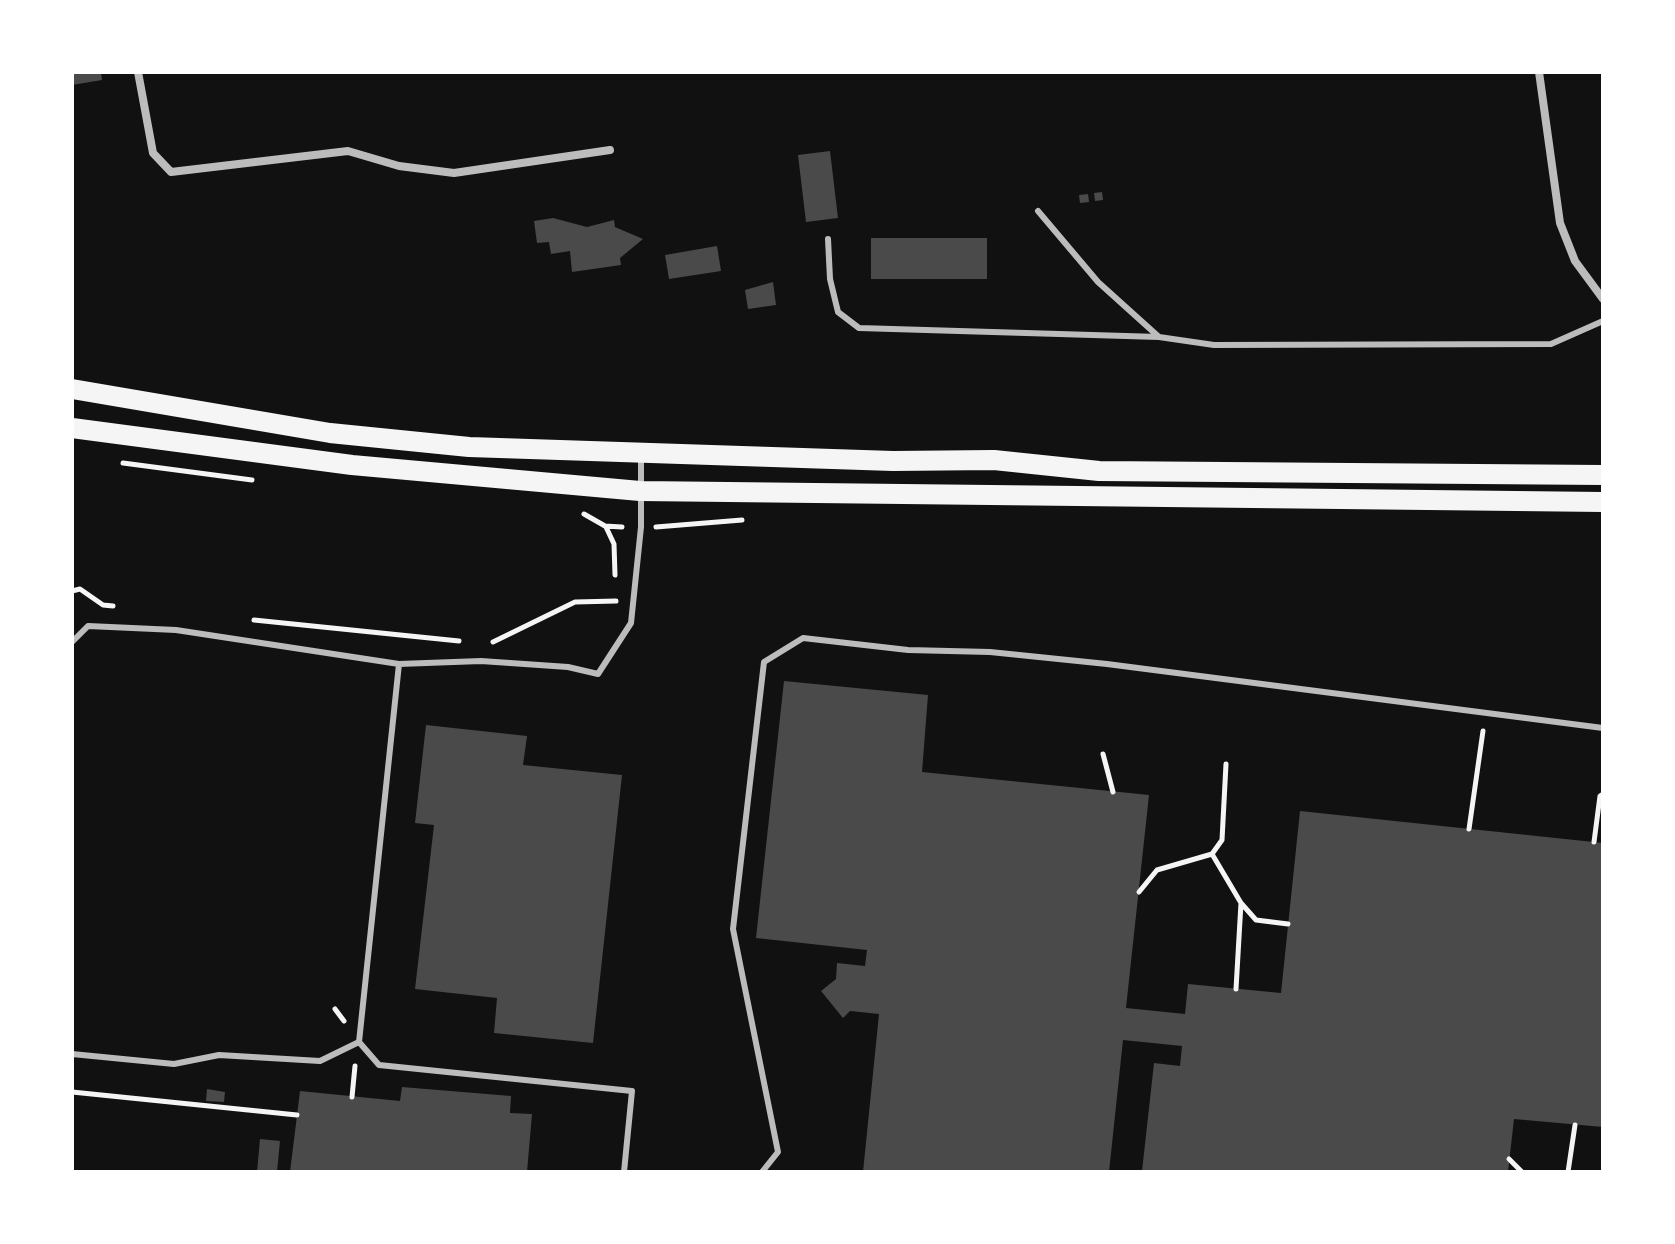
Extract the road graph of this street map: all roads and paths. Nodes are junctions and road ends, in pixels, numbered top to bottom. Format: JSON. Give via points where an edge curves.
{"nodes":[{"id":1,"x":138,"y":72,"type":"edge"},
{"id":2,"x":1539,"y":72,"type":"edge"},
{"id":3,"x":610,"y":150,"type":"dead end"},
{"id":4,"x":1038,"y":211,"type":"dead end"},
{"id":5,"x":828,"y":239,"type":"dead end"},
{"id":6,"x":1603,"y":299,"type":"edge"},
{"id":7,"x":1603,"y":321,"type":"edge"},
{"id":8,"x":1159,"y":337,"type":"junction"},
{"id":9,"x":72,"y":389,"type":"edge"},
{"id":10,"x":72,"y":428,"type":"edge"},
{"id":11,"x":641,"y":454,"type":"junction"},
{"id":12,"x":1603,"y":475,"type":"edge"},
{"id":13,"x":640,"y":491,"type":"junction"},
{"id":14,"x":1603,"y":502,"type":"edge"},
{"id":15,"x":605,"y":526,"type":"dead end"},
{"id":16,"x":72,"y":591,"type":"edge"},
{"id":17,"x":118,"y":606,"type":"dead end"},
{"id":18,"x":242,"y":619,"type":"dead end"},
{"id":19,"x":72,"y":642,"type":"edge"},
{"id":20,"x":473,"y":643,"type":"dead end"},
{"id":21,"x":488,"y":644,"type":"dead end"},
{"id":22,"x":399,"y":664,"type":"junction"},
{"id":23,"x":1485,"y":713,"type":"junction"},
{"id":24,"x":1603,"y":728,"type":"edge"},
{"id":25,"x":1103,"y":754,"type":"dead end"},
{"id":26,"x":1226,"y":764,"type":"dead end"},
{"id":27,"x":1113,"y":792,"type":"dead end"},
{"id":28,"x":1603,"y":794,"type":"edge"},
{"id":29,"x":1469,"y":829,"type":"dead end"},
{"id":30,"x":1594,"y":842,"type":"dead end"},
{"id":31,"x":1212,"y":854,"type":"junction"},
{"id":32,"x":1139,"y":892,"type":"dead end"},
{"id":33,"x":1241,"y":903,"type":"junction"},
{"id":34,"x":1288,"y":924,"type":"dead end"},
{"id":35,"x":1236,"y":989,"type":"dead end"},
{"id":36,"x":359,"y":1042,"type":"junction"},
{"id":37,"x":72,"y":1054,"type":"edge"},
{"id":38,"x":72,"y":1092,"type":"edge"},
{"id":39,"x":297,"y":1115,"type":"dead end"},
{"id":40,"x":1575,"y":1125,"type":"dead end"},
{"id":41,"x":1509,"y":1159,"type":"dead end"},
{"id":42,"x":624,"y":1172,"type":"edge"},
{"id":43,"x":762,"y":1172,"type":"edge"},
{"id":44,"x":1522,"y":1172,"type":"edge"},
{"id":45,"x":1568,"y":1172,"type":"edge"}],
"edges":[{"from":1,"to":3,"type":"street","via":[[153,153],[171,172],[348,151],[399,166],[454,173]]},
{"from":2,"to":6,"type":"street","via":[[1560,223],[1575,261]]},
{"from":4,"to":8,"type":"lane","via":[[1098,282]]},
{"from":5,"to":8,"type":"lane","via":[[838,312],[859,328]]},
{"from":7,"to":8,"type":"lane","via":[[1551,344],[1214,345]]},
{"from":9,"to":11,"type":"main road","via":[[330,433],[469,447]]},
{"from":10,"to":13,"type":"main road","via":[[352,465]]},
{"from":11,"to":12,"type":"main road","via":[[994,460],[1099,471]]},
{"from":11,"to":13,"type":"lane"},
{"from":13,"to":14,"type":"main road"},
{"from":13,"to":22,"type":"lane","via":[[631,623],[598,674],[481,661]]},
{"from":15,"to":21,"type":"path","via":[[614,544],[616,602],[575,602]]},
{"from":16,"to":17,"type":"path","via":[[80,589],[103,605]]},
{"from":18,"to":20,"type":"path"},
{"from":19,"to":22,"type":"lane","via":[[88,626],[176,630]]},
{"from":22,"to":36,"type":"lane"},
{"from":23,"to":24,"type":"lane"},
{"from":23,"to":29,"type":"path"},
{"from":23,"to":43,"type":"lane","via":[[1107,664],[803,638],[764,662],[733,929],[778,1152]]},
{"from":25,"to":27,"type":"path"},
{"from":26,"to":31,"type":"path","via":[[1222,840]]},
{"from":28,"to":30,"type":"path"},
{"from":31,"to":32,"type":"path","via":[[1157,870]]},
{"from":31,"to":33,"type":"path"},
{"from":33,"to":34,"type":"path","via":[[1256,920]]},
{"from":33,"to":35,"type":"path"},
{"from":36,"to":37,"type":"lane","via":[[320,1061],[219,1055],[174,1064]]},
{"from":36,"to":42,"type":"lane","via":[[379,1065],[632,1091]]},
{"from":38,"to":39,"type":"path"},
{"from":40,"to":45,"type":"path"},
{"from":41,"to":44,"type":"path"}]}
